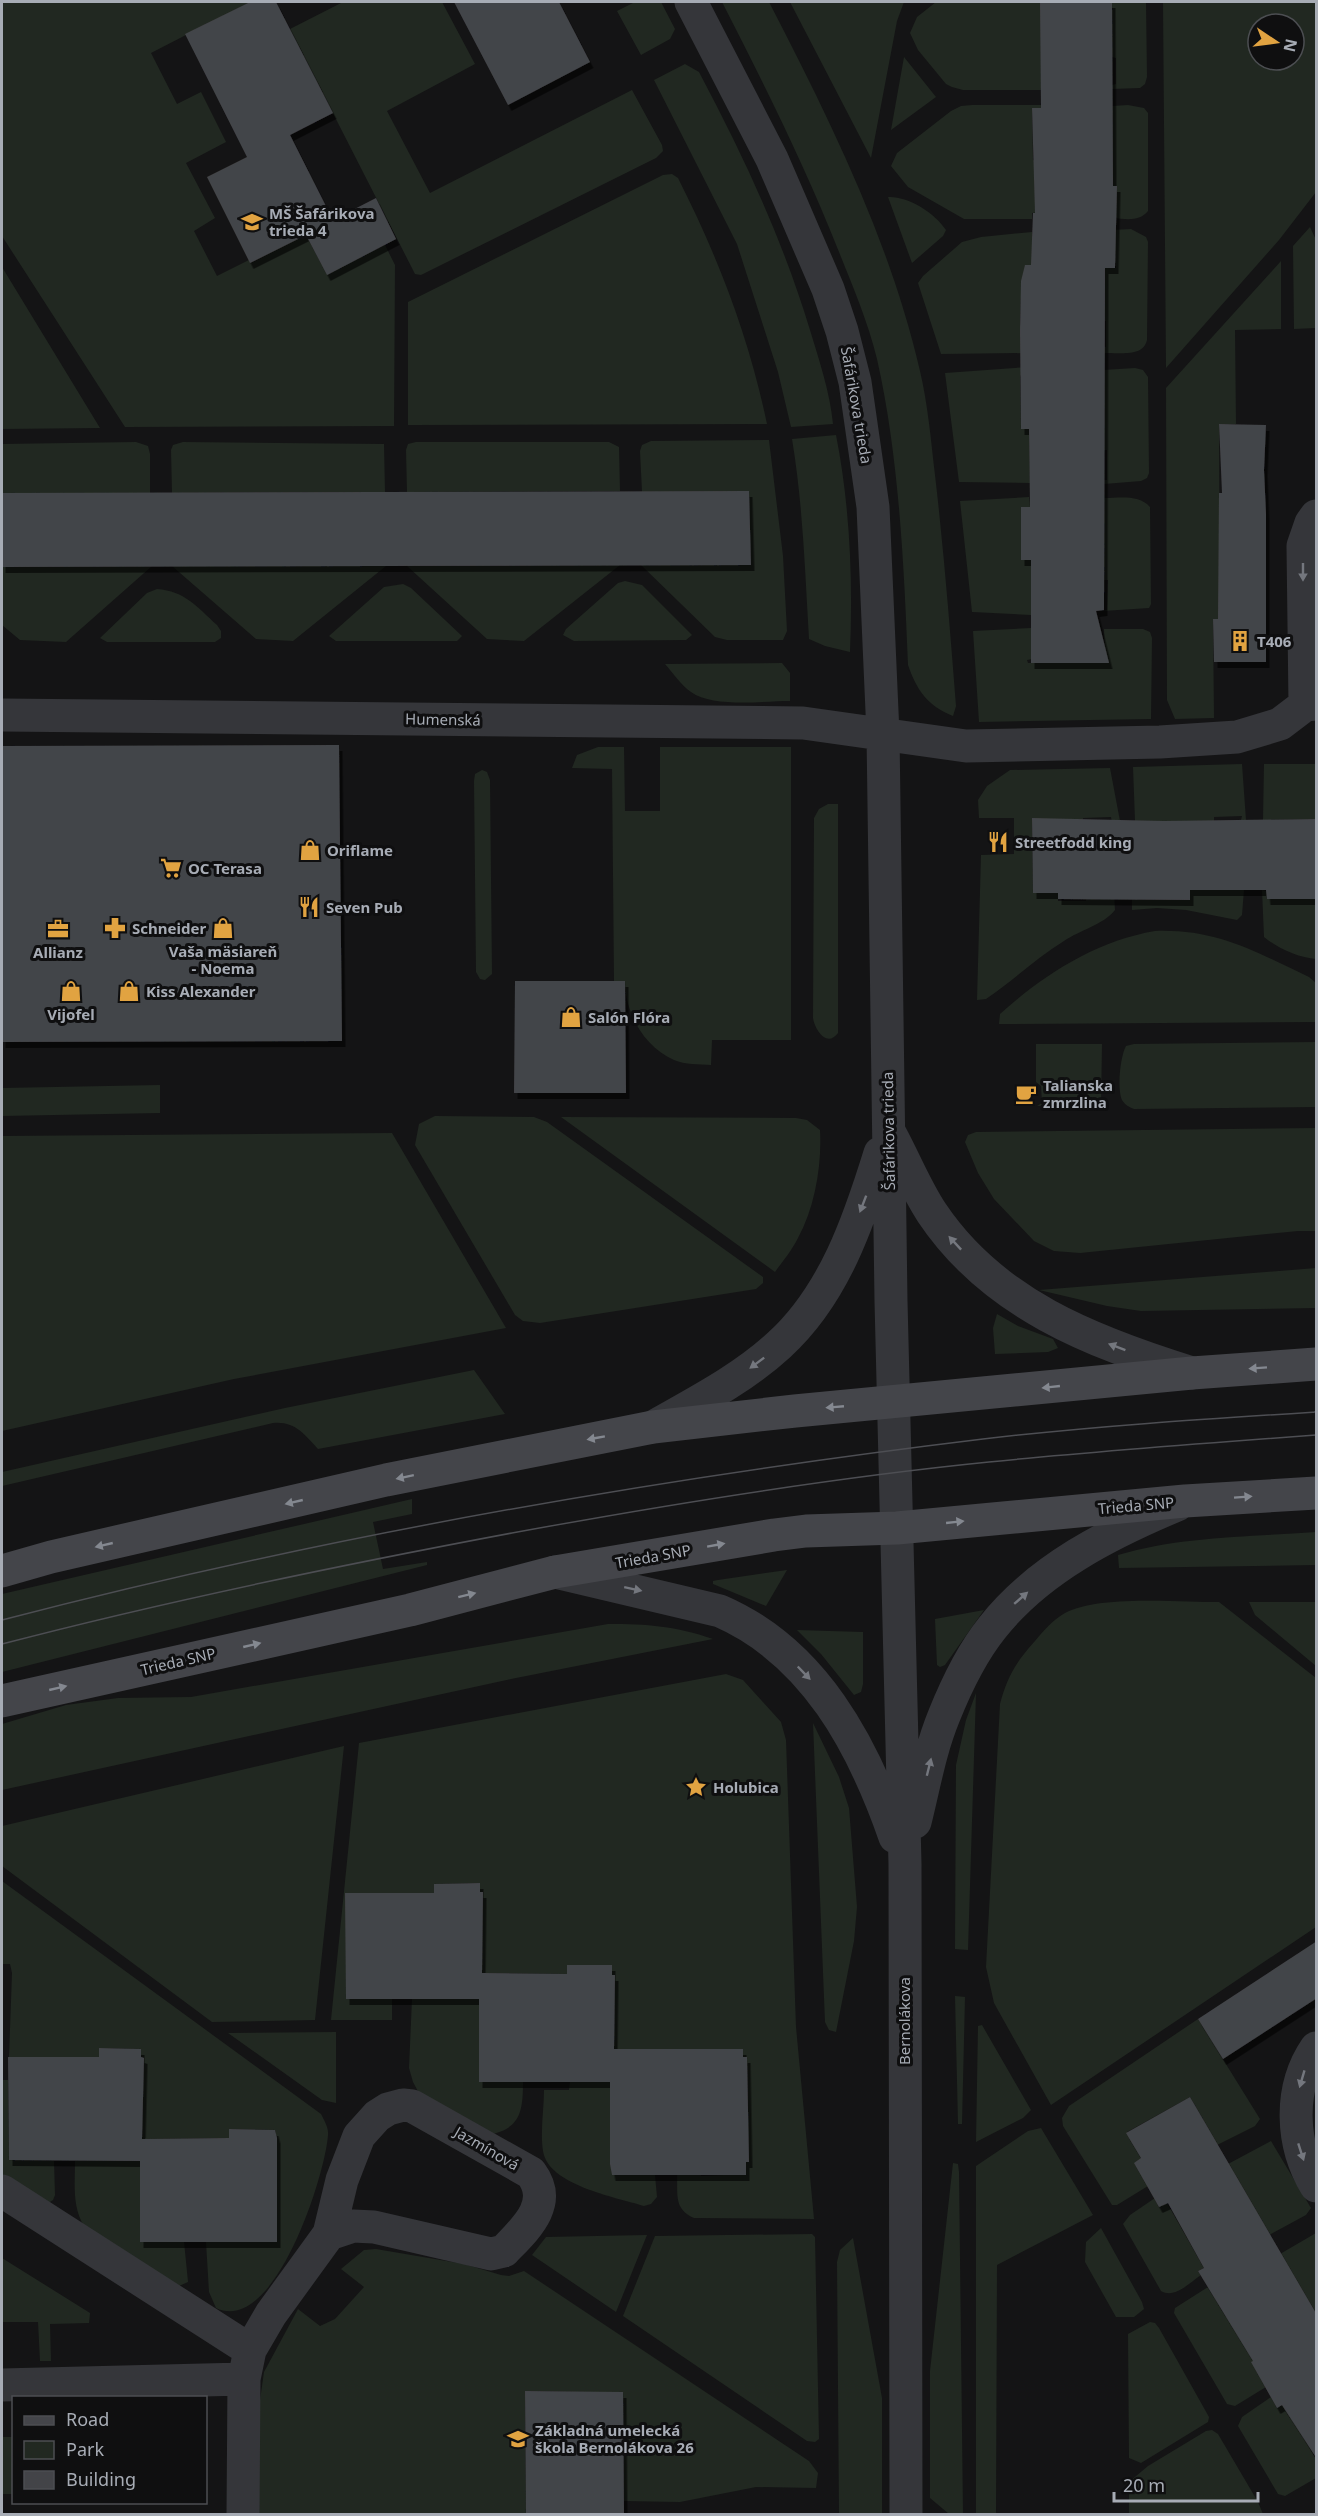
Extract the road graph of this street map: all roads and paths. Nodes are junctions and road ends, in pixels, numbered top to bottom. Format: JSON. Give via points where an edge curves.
{"nodes":[{"id":1,"x":691,"y":2,"type":"edge"},
{"id":2,"x":1317,"y":516,"type":"edge"},
{"id":3,"x":1311,"y":704,"type":"edge"},
{"id":4,"x":2,"y":715,"type":"edge"},
{"id":5,"x":884,"y":734,"type":"junction"},
{"id":6,"x":888,"y":1128,"type":"junction"},
{"id":7,"x":1317,"y":1364,"type":"edge"},
{"id":8,"x":1192,"y":1373,"type":"junction"},
{"id":9,"x":893,"y":1402,"type":"junction"},
{"id":10,"x":654,"y":1427,"type":"junction"},
{"id":11,"x":1317,"y":1493,"type":"edge"},
{"id":12,"x":1185,"y":1501,"type":"junction"},
{"id":13,"x":897,"y":1528,"type":"junction"},
{"id":14,"x":2,"y":1571,"type":"edge"},
{"id":15,"x":555,"y":1572,"type":"junction"},
{"id":16,"x":2,"y":1701,"type":"edge"},
{"id":17,"x":905,"y":1864,"type":"junction"},
{"id":18,"x":1317,"y":2048,"type":"edge"},
{"id":19,"x":1317,"y":2186,"type":"edge"},
{"id":20,"x":2,"y":2191,"type":"edge"},
{"id":21,"x":329,"y":2234,"type":"junction"},
{"id":22,"x":247,"y":2365,"type":"junction"},
{"id":23,"x":2,"y":2385,"type":"edge"},
{"id":24,"x":243,"y":2514,"type":"edge"},
{"id":25,"x":906,"y":2514,"type":"edge"}],
"edges":[{"from":1,"to":5,"type":"street","name":"Šafárikova trieda","via":[[772,159],[828,288],[845,341],[864,429],[873,507]]},
{"from":2,"to":3,"type":"street","one_way":true,"via":[[1304,546]]},
{"from":3,"to":5,"type":"street","via":[[1280,724],[1215,739],[966,746]]},
{"from":4,"to":5,"type":"street","name":"Humenská","via":[[803,723]]},
{"from":5,"to":6,"type":"street","name":"Šafárikova trieda"},
{"from":8,"to":6,"type":"street","one_way":true,"via":[[1084,1335],[1020,1300],[976,1264],[930,1211]]},
{"from":6,"to":9,"type":"street","name":"Šafárikova trieda"},
{"from":6,"to":10,"type":"street","one_way":true,"via":[[845,1250],[815,1305],[780,1344],[734,1380]]},
{"from":7,"to":8,"type":"street","one_way":true},
{"from":8,"to":9,"type":"street","one_way":true},
{"from":9,"to":10,"type":"street","one_way":true},
{"from":9,"to":13,"type":"street","name":"Šafárikova trieda"},
{"from":10,"to":14,"type":"street","one_way":true,"via":[[386,1480]]},
{"from":12,"to":11,"type":"street","name":"Trieda SNP","one_way":true},
{"from":13,"to":12,"type":"street","name":"Trieda SNP","one_way":true},
{"from":17,"to":12,"type":"street","one_way":true,"via":[[944,1717],[992,1628],[1029,1591],[1077,1555],[1144,1518]]},
{"from":15,"to":13,"type":"street","name":"Trieda SNP","one_way":true,"via":[[806,1531]]},
{"from":13,"to":17,"type":"street","name":"Bernolákova"},
{"from":16,"to":15,"type":"street","name":"Trieda SNP","one_way":true,"via":[[410,1610]]},
{"from":15,"to":17,"type":"street","one_way":true,"via":[[720,1611],[768,1640],[802,1670],[844,1722],[876,1786]]},
{"from":17,"to":25,"type":"street","name":"Bernolákova"},
{"from":18,"to":19,"type":"street","one_way":true,"via":[[1308,2061],[1296,2114],[1297,2141]]},
{"from":20,"to":22,"type":"street"},
{"from":21,"to":21,"type":"street","name":"Jazmínová","via":[[353,2226],[374,2227],[497,2253],[508,2247],[534,2217],[541,2191],[531,2173],[422,2111],[402,2105],[377,2116],[359,2136],[342,2180]]},
{"from":21,"to":22,"type":"street","name":"Jazmínová","via":[[271,2314]]},
{"from":22,"to":23,"type":"street"},
{"from":22,"to":24,"type":"street","name":"Jazmínová"}]}
